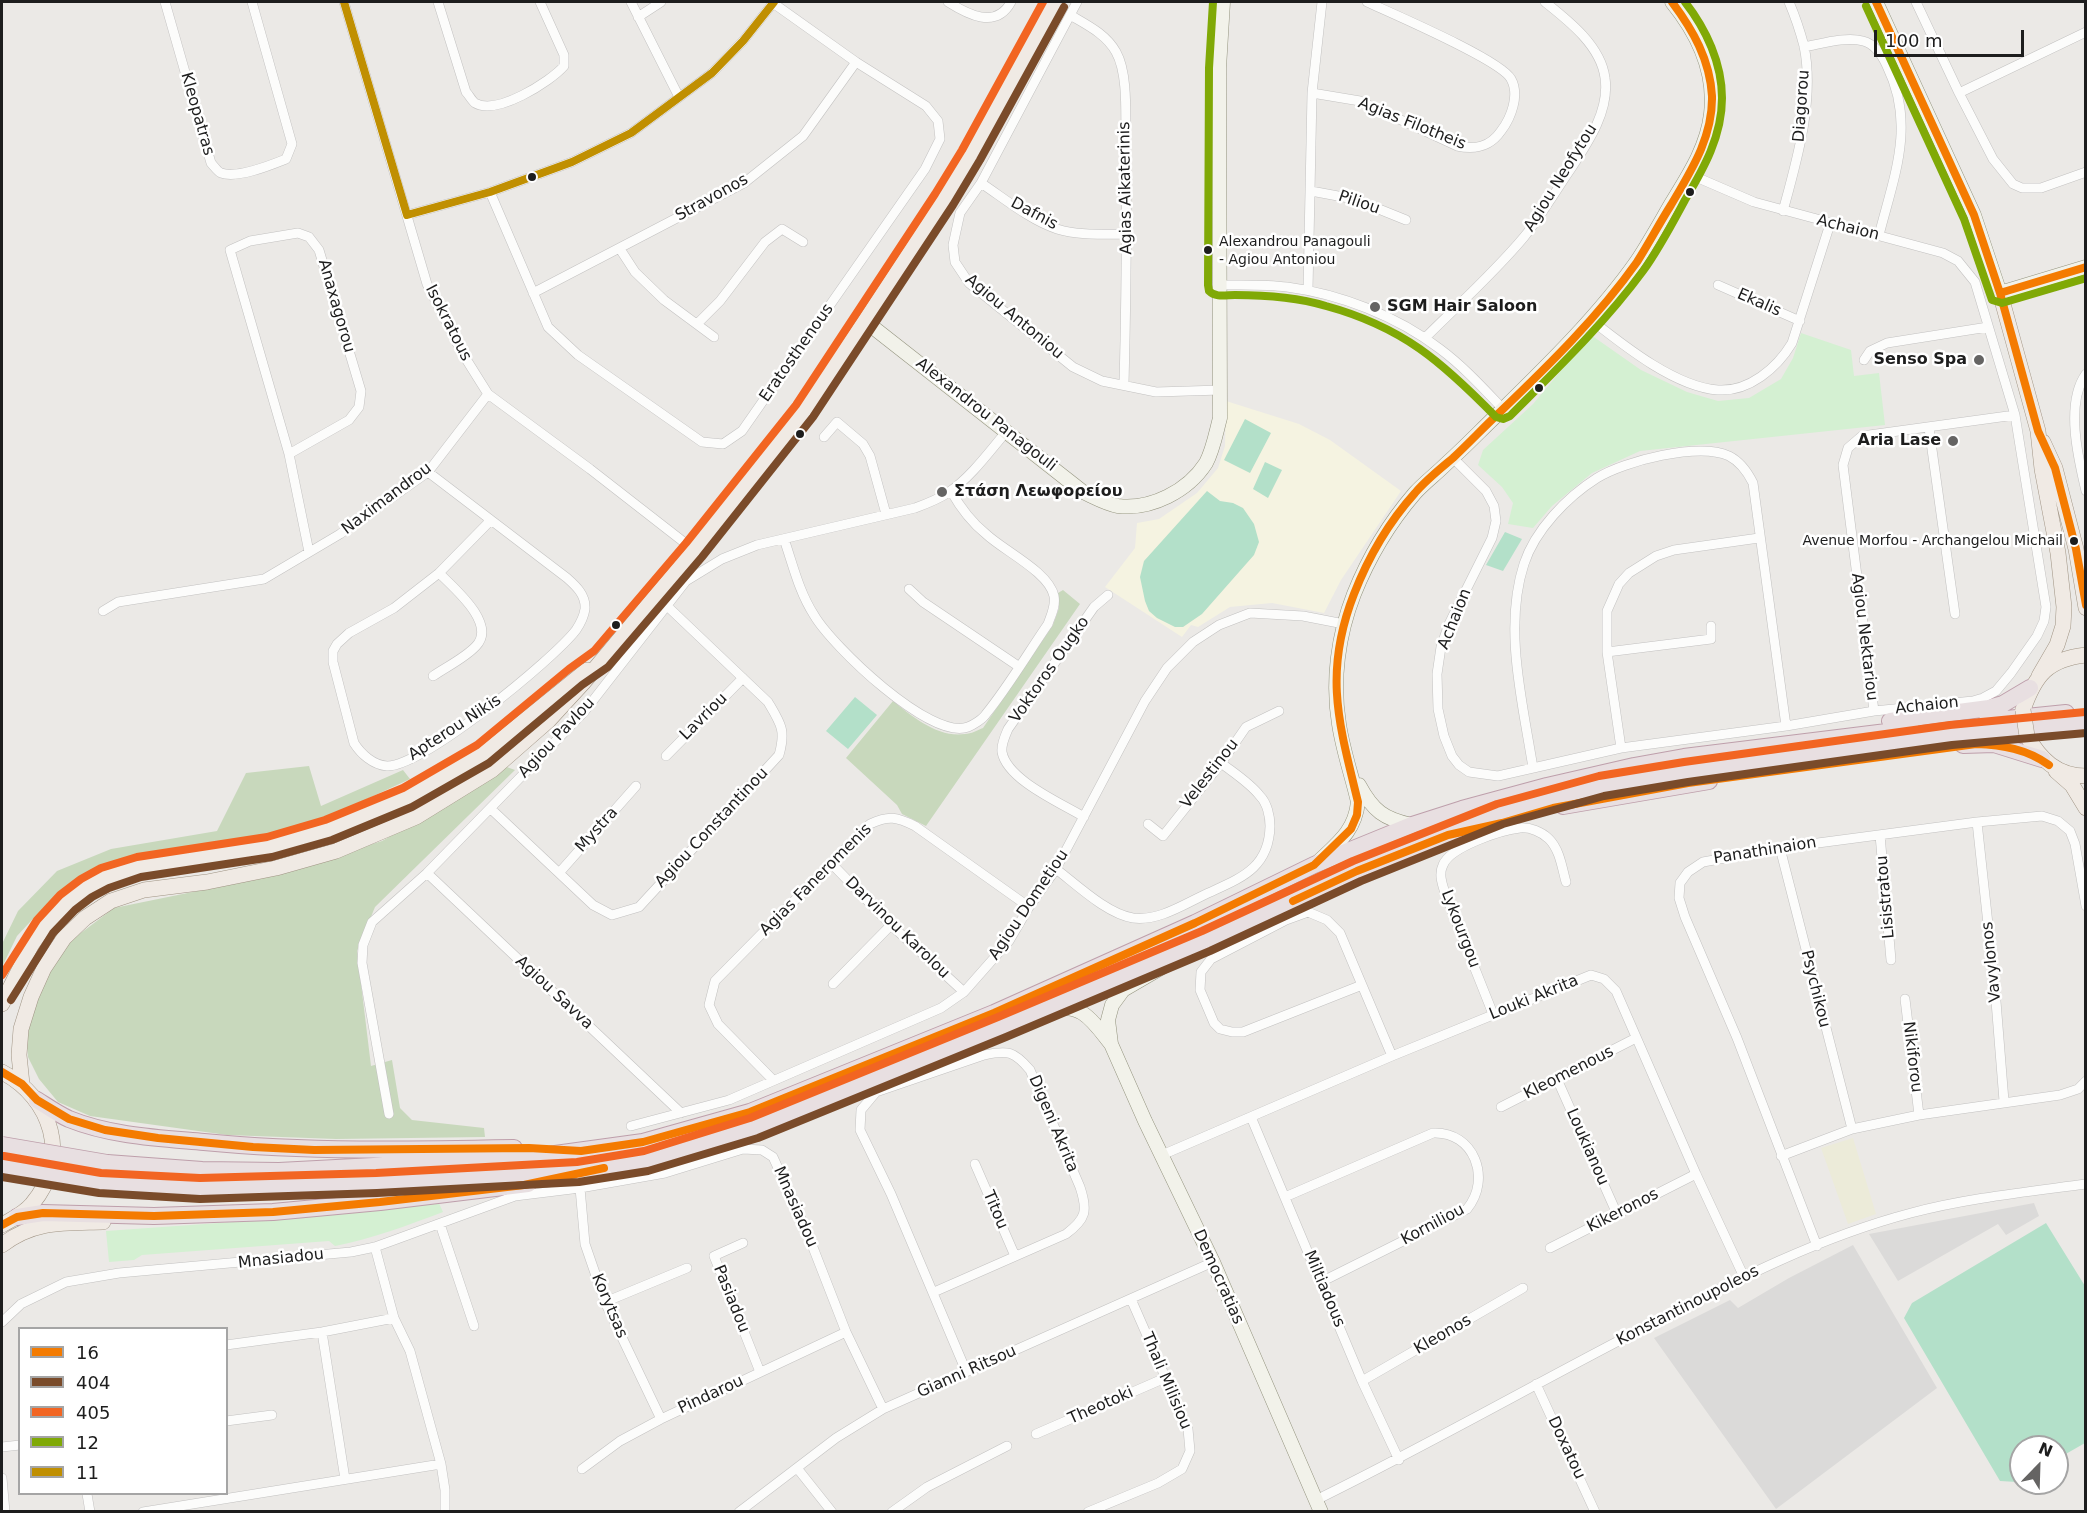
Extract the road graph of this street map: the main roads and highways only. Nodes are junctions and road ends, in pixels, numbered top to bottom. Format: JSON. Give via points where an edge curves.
{"nodes":[{"id":1,"x":1055,"y":2,"type":"edge"},
{"id":2,"x":2000,"y":293,"type":"road end"},
{"id":3,"x":2038,"y":432,"type":"junction"},
{"id":4,"x":2085,"y":608,"type":"edge"},
{"id":5,"x":2085,"y":656,"type":"edge"},
{"id":6,"x":601,"y":659,"type":"junction"},
{"id":7,"x":2034,"y":682,"type":"junction"},
{"id":8,"x":2085,"y":711,"type":"edge"},
{"id":9,"x":2085,"y":722,"type":"edge"},
{"id":10,"x":2046,"y":762,"type":"junction"},
{"id":11,"x":2085,"y":776,"type":"edge"},
{"id":12,"x":2085,"y":808,"type":"edge"},
{"id":13,"x":1462,"y":809,"type":"junction"},
{"id":14,"x":1448,"y":835,"type":"junction"},
{"id":15,"x":18,"y":971,"type":"junction"},
{"id":16,"x":2,"y":994,"type":"edge"},
{"id":17,"x":2,"y":1004,"type":"edge"},
{"id":18,"x":1021,"y":1014,"type":"junction"},
{"id":19,"x":962,"y":1035,"type":"junction"},
{"id":20,"x":2,"y":1072,"type":"edge"},
{"id":21,"x":22,"y":1084,"type":"junction"},
{"id":22,"x":37,"y":1101,"type":"junction"},
{"id":23,"x":2,"y":1145,"type":"edge"},
{"id":24,"x":582,"y":1151,"type":"junction"},
{"id":25,"x":2,"y":1166,"type":"edge"},
{"id":26,"x":579,"y":1180,"type":"junction"},
{"id":27,"x":154,"y":1216,"type":"junction"},
{"id":28,"x":17,"y":1217,"type":"junction"},
{"id":29,"x":2,"y":1225,"type":"edge"},
{"id":30,"x":2,"y":1245,"type":"edge"}],
"edges":[{"from":1,"to":6,"type":"main road","via":[[971,155],[804,411]]},
{"from":2,"to":3,"type":"main road"},
{"from":3,"to":4,"type":"main road","via":[[2055,468],[2076,549]]},
{"from":3,"to":7,"type":"main road","via":[[2064,607],[2056,645]]},
{"from":5,"to":7,"type":"main road","via":[[2052,664]]},
{"from":6,"to":15,"type":"main road","via":[[483,754],[408,797],[328,830],[269,847],[139,867],[86,888],[45,926]]},
{"from":6,"to":21,"type":"main road","via":[[549,720],[492,770],[416,817],[336,851],[207,882],[144,890],[111,901],[85,918],[64,938],[31,997],[21,1029]]},
{"from":7,"to":10,"type":"main road","bridge":true,"via":[[2023,710],[2027,736]]},
{"from":7,"to":13,"type":"highway","via":[[2003,704],[1989,708],[1682,748],[1596,764],[1484,796]]},
{"from":8,"to":13,"type":"highway","via":[[1684,757],[1598,774]]},
{"from":9,"to":14,"type":"highway","via":[[1951,735],[1602,786],[1500,814]]},
{"from":10,"to":11,"type":"main road","via":[[2062,772]]},
{"from":10,"to":12,"type":"main road","via":[[2072,785]]},
{"from":10,"to":14,"type":"highway","via":[[1994,744],[1953,746],[1688,783],[1553,808]]},
{"from":13,"to":18,"type":"highway","via":[[1314,865]]},
{"from":14,"to":18,"type":"highway","via":[[1357,871],[1206,941]]},
{"from":15,"to":16,"type":"main road"},
{"from":15,"to":17,"type":"main road"},
{"from":18,"to":19,"type":"highway"},
{"from":18,"to":19,"type":"highway","via":[[1002,1027]]},
{"from":19,"to":24,"type":"highway","via":[[750,1112],[643,1142]]},
{"from":19,"to":26,"type":"highway","via":[[754,1128]]},
{"from":20,"to":21,"type":"main road"},
{"from":21,"to":22,"type":"main road"},
{"from":22,"to":24,"type":"highway","via":[[69,1119],[105,1130],[241,1146]]},
{"from":22,"to":28,"type":"main road","via":[[52,1135],[53,1154],[43,1187]]},
{"from":23,"to":24,"type":"highway","bridge":true,"via":[[106,1163],[279,1171],[526,1158]]},
{"from":25,"to":26,"type":"highway","bridge":true,"via":[[100,1183],[200,1189]]},
{"from":26,"to":27,"type":"highway","via":[[273,1212]]},
{"from":27,"to":28,"type":"highway","via":[[43,1213]]},
{"from":27,"to":30,"type":"main road","via":[[43,1225],[19,1233]]},
{"from":28,"to":29,"type":"main road"}]}
